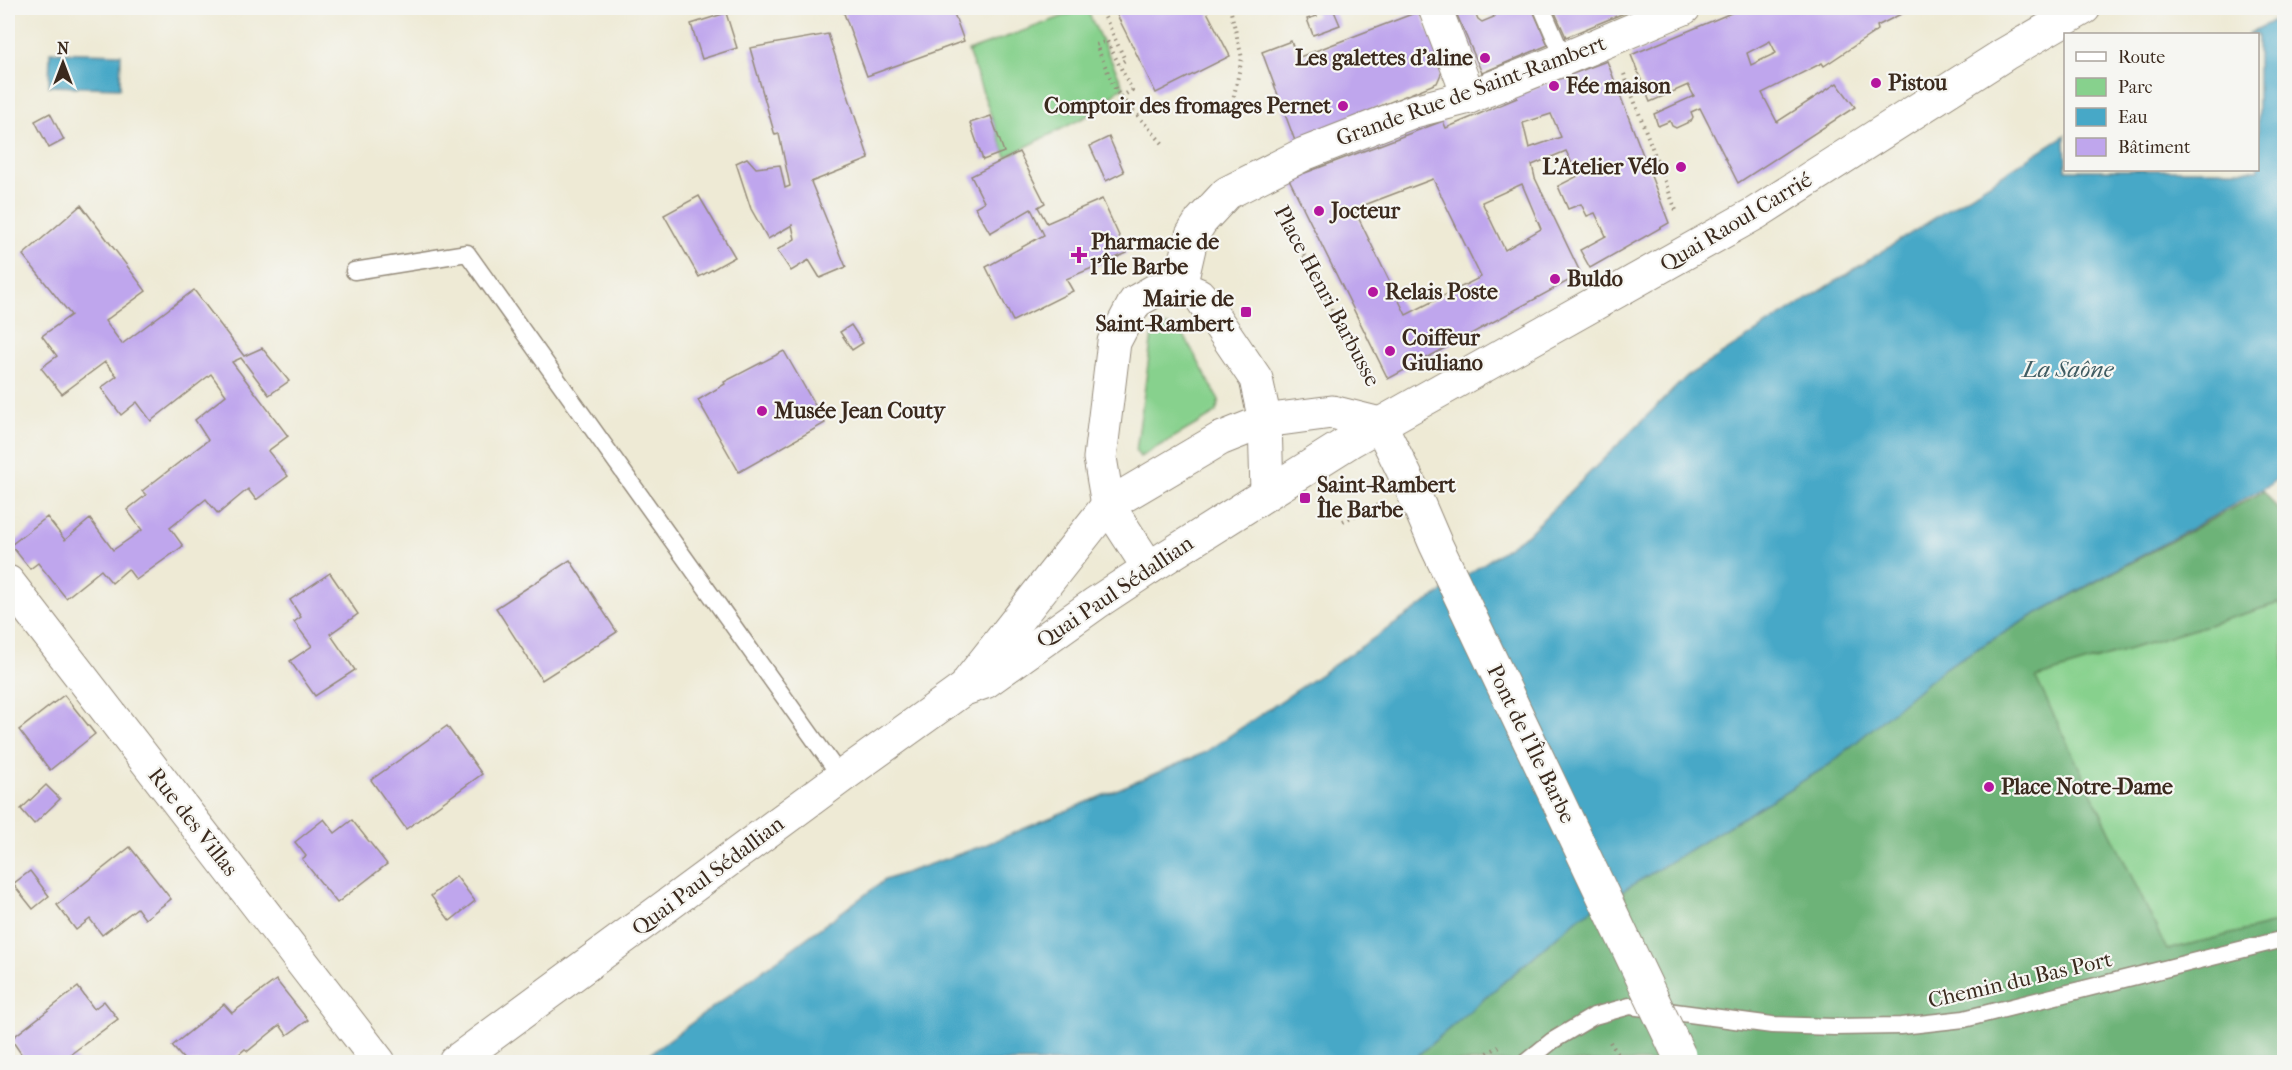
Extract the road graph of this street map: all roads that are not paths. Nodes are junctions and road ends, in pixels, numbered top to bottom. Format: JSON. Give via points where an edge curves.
{"nodes":[{"id":1,"x":1435,"y":8,"type":"edge"},
{"id":2,"x":1542,"y":8,"type":"edge"},
{"id":3,"x":1684,"y":8,"type":"edge"},
{"id":4,"x":2071,"y":11,"type":"edge"},
{"id":5,"x":1564,"y":59,"type":"junction"},
{"id":6,"x":1468,"y":97,"type":"junction"},
{"id":7,"x":354,"y":271,"type":"dead end"},
{"id":8,"x":1180,"y":287,"type":"junction"},
{"id":9,"x":1387,"y":420,"type":"junction"},
{"id":10,"x":1265,"y":421,"type":"junction"},
{"id":11,"x":1267,"y":492,"type":"junction"},
{"id":12,"x":1108,"y":505,"type":"junction"},
{"id":13,"x":1149,"y":568,"type":"junction"},
{"id":14,"x":8,"y":582,"type":"edge"},
{"id":15,"x":962,"y":690,"type":"junction"},
{"id":16,"x":841,"y":777,"type":"junction"},
{"id":17,"x":2284,"y":939,"type":"edge"},
{"id":18,"x":379,"y":1062,"type":"edge"},
{"id":19,"x":455,"y":1062,"type":"edge"},
{"id":20,"x":1526,"y":1062,"type":"edge"},
{"id":21,"x":1683,"y":1062,"type":"edge"}],
"edges":[{"from":1,"to":6,"type":"street"},
{"from":2,"to":5,"type":"lane"},
{"from":3,"to":5,"type":"street","name":"Grande Rue de Saint-Rambert"},
{"from":4,"to":9,"type":"street","name":"Quai Raoul Carrié","via":[[1756,213]]},
{"from":5,"to":6,"type":"street","name":"Grande Rue de Saint-Rambert"},
{"from":6,"to":8,"type":"street","name":"Grande Rue de Saint-Rambert","via":[[1414,111],[1304,154],[1227,193],[1192,235]]},
{"from":7,"to":16,"type":"lane","via":[[467,254]]},
{"from":8,"to":10,"type":"street","via":[[1199,296],[1256,379]]},
{"from":8,"to":12,"type":"street","via":[[1156,290],[1135,302],[1114,342],[1100,458]]},
{"from":9,"to":10,"type":"street","name":"Quai Paul Sédallian","via":[[1332,412]]},
{"from":9,"to":11,"type":"street","name":"Quai Paul Sédallian"},
{"from":9,"to":21,"type":"street","name":"Pont de l'Île Barbe","bridge":true,"via":[[1446,567]]},
{"from":10,"to":11,"type":"street"},
{"from":10,"to":12,"type":"street","name":"Quai Paul Sédallian","via":[[1220,439]]},
{"from":11,"to":13,"type":"street","name":"Quai Paul Sédallian"},
{"from":12,"to":13,"type":"street"},
{"from":12,"to":15,"type":"street","name":"Quai Paul Sédallian"},
{"from":13,"to":15,"type":"street","name":"Quai Paul Sédallian","via":[[986,682]]},
{"from":14,"to":18,"type":"street","name":"Rue des Villas"},
{"from":15,"to":16,"type":"street","name":"Quai Paul Sédallian"},
{"from":16,"to":19,"type":"street","name":"Quai Paul Sédallian"},
{"from":17,"to":20,"type":"lane","name":"Chemin du Bas Port","via":[[1933,1024],[1773,1024],[1630,1006],[1594,1016]]}]}
